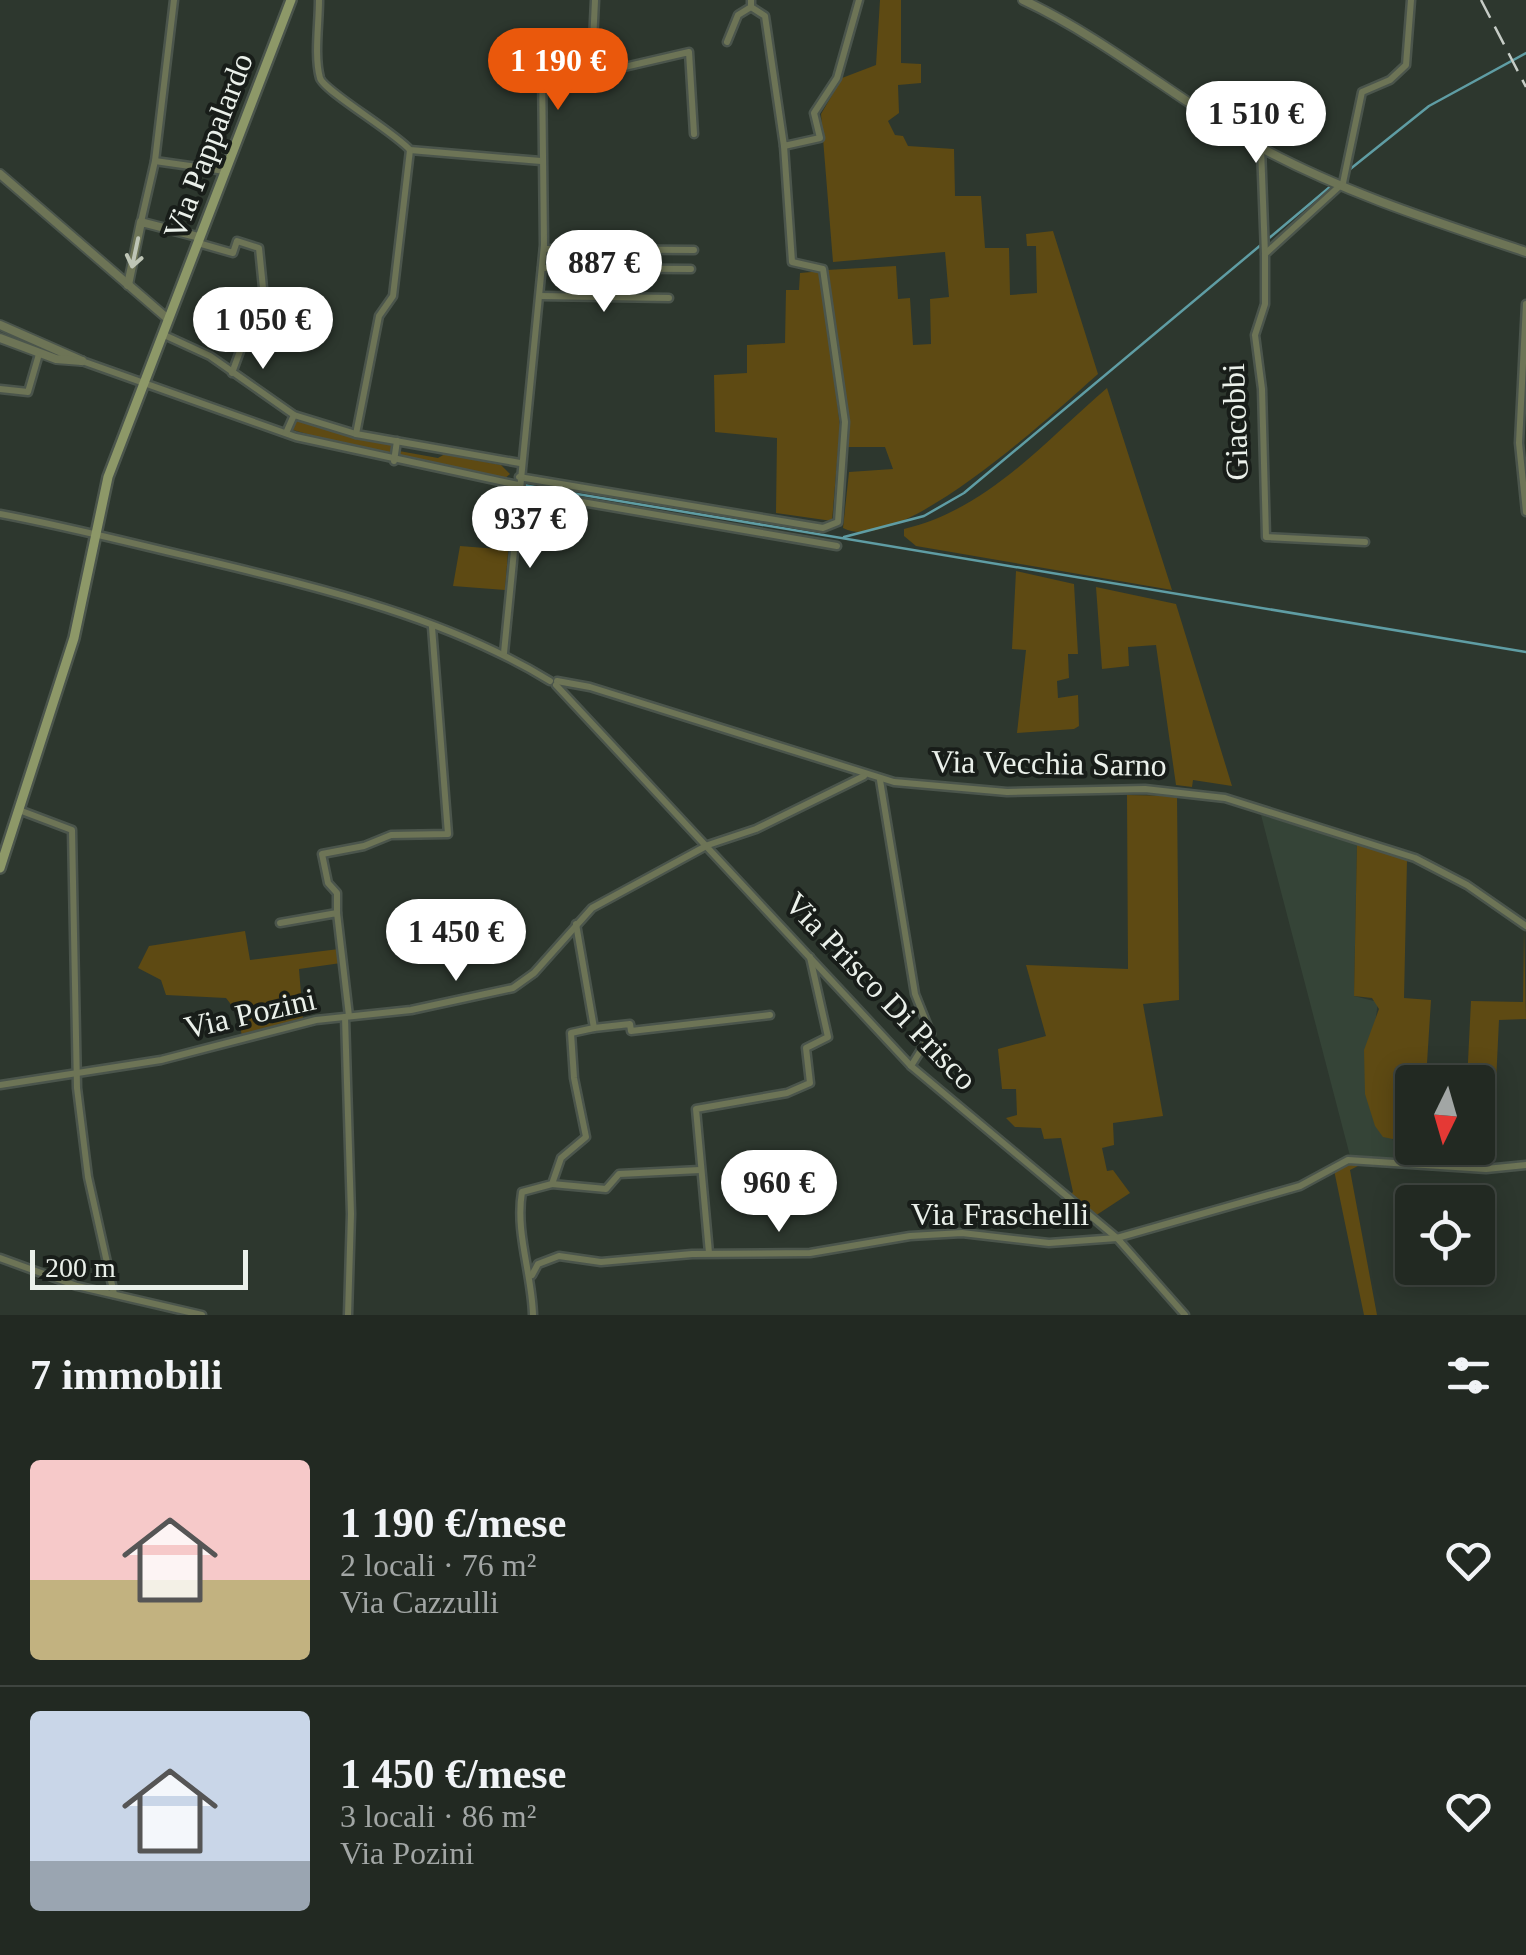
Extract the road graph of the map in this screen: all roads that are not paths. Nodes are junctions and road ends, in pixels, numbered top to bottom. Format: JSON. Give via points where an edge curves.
{"nodes":[{"id":1,"x":174,"y":0,"type":"edge"},
{"id":2,"x":290,"y":0,"type":"edge"},
{"id":3,"x":319,"y":0,"type":"edge"},
{"id":4,"x":595,"y":0,"type":"edge"},
{"id":5,"x":859,"y":0,"type":"edge"},
{"id":6,"x":1023,"y":0,"type":"edge"},
{"id":7,"x":1412,"y":0,"type":"edge"},
{"id":8,"x":751,"y":3,"type":"edge"},
{"id":9,"x":727,"y":42,"type":"dead end"},
{"id":10,"x":592,"y":64,"type":"junction"},
{"id":11,"x":694,"y":134,"type":"dead end"},
{"id":12,"x":784,"y":146,"type":"junction"},
{"id":13,"x":1262,"y":148,"type":"junction"},
{"id":14,"x":410,"y":150,"type":"junction"},
{"id":15,"x":155,"y":161,"type":"junction"},
{"id":16,"x":542,"y":161,"type":"junction"},
{"id":17,"x":225,"y":172,"type":"junction"},
{"id":18,"x":0,"y":174,"type":"edge"},
{"id":19,"x":1343,"y":183,"type":"junction"},
{"id":20,"x":141,"y":222,"type":"junction"},
{"id":21,"x":198,"y":240,"type":"junction"},
{"id":22,"x":544,"y":249,"type":"junction"},
{"id":23,"x":694,"y":250,"type":"dead end"},
{"id":24,"x":1264,"y":251,"type":"junction"},
{"id":25,"x":1526,"y":252,"type":"edge"},
{"id":26,"x":542,"y":268,"type":"junction"},
{"id":27,"x":691,"y":269,"type":"dead end"},
{"id":28,"x":128,"y":285,"type":"junction"},
{"id":29,"x":540,"y":296,"type":"junction"},
{"id":30,"x":670,"y":298,"type":"dead end"},
{"id":31,"x":1526,"y":304,"type":"edge"},
{"id":32,"x":168,"y":319,"type":"junction"},
{"id":33,"x":0,"y":325,"type":"edge"},
{"id":34,"x":162,"y":334,"type":"junction"},
{"id":35,"x":0,"y":338,"type":"edge"},
{"id":36,"x":39,"y":354,"type":"junction"},
{"id":37,"x":82,"y":361,"type":"junction"},
{"id":38,"x":232,"y":373,"type":"junction"},
{"id":39,"x":142,"y":385,"type":"junction"},
{"id":40,"x":0,"y":389,"type":"edge"},
{"id":41,"x":294,"y":415,"type":"junction"},
{"id":42,"x":286,"y":433,"type":"junction"},
{"id":43,"x":356,"y":434,"type":"junction"},
{"id":44,"x":397,"y":442,"type":"junction"},
{"id":45,"x":394,"y":461,"type":"junction"},
{"id":46,"x":520,"y":463,"type":"junction"},
{"id":47,"x":518,"y":481,"type":"junction"},
{"id":48,"x":517,"y":502,"type":"junction"},
{"id":49,"x":1526,"y":512,"type":"edge"},
{"id":50,"x":0,"y":514,"type":"edge"},
{"id":51,"x":94,"y":534,"type":"junction"},
{"id":52,"x":1365,"y":542,"type":"dead end"},
{"id":53,"x":837,"y":546,"type":"dead end"},
{"id":54,"x":432,"y":626,"type":"junction"},
{"id":55,"x":504,"y":654,"type":"junction"},
{"id":56,"x":554,"y":683,"type":"junction"},
{"id":57,"x":865,"y":776,"type":"junction"},
{"id":58,"x":880,"y":780,"type":"junction"},
{"id":59,"x":19,"y":810,"type":"junction"},
{"id":60,"x":8,"y":828,"type":"edge"},
{"id":61,"x":708,"y":845,"type":"junction"},
{"id":62,"x":0,"y":868,"type":"edge"},
{"id":63,"x":337,"y":914,"type":"junction"},
{"id":64,"x":280,"y":923,"type":"dead end"},
{"id":65,"x":576,"y":923,"type":"junction"},
{"id":66,"x":1526,"y":926,"type":"edge"},
{"id":67,"x":810,"y":955,"type":"junction"},
{"id":68,"x":770,"y":1015,"type":"dead end"},
{"id":69,"x":347,"y":1017,"type":"junction"},
{"id":70,"x":594,"y":1028,"type":"junction"},
{"id":71,"x":911,"y":1066,"type":"junction"},
{"id":72,"x":77,"y":1075,"type":"junction"},
{"id":73,"x":0,"y":1078,"type":"edge"},
{"id":74,"x":0,"y":1085,"type":"edge"},
{"id":75,"x":1526,"y":1165,"type":"edge"},
{"id":76,"x":700,"y":1170,"type":"junction"},
{"id":77,"x":552,"y":1184,"type":"junction"},
{"id":78,"x":1117,"y":1238,"type":"junction"},
{"id":79,"x":709,"y":1253,"type":"junction"},
{"id":80,"x":0,"y":1258,"type":"edge"},
{"id":81,"x":532,"y":1274,"type":"junction"},
{"id":82,"x":114,"y":1294,"type":"junction"},
{"id":83,"x":202,"y":1315,"type":"edge"},
{"id":84,"x":348,"y":1315,"type":"edge"},
{"id":85,"x":533,"y":1315,"type":"edge"},
{"id":86,"x":1185,"y":1315,"type":"edge"}],
"edges":[{"from":1,"to":15,"type":"street"},
{"from":2,"to":17,"type":"main road","name":"Via Pappalardo"},
{"from":3,"to":14,"type":"street","via":[[319,76],[326,90],[392,130]]},
{"from":4,"to":10,"type":"street"},
{"from":5,"to":12,"type":"street","via":[[838,78],[814,112],[820,138]]},
{"from":6,"to":13,"type":"street","via":[[1105,44],[1168,92]]},
{"from":7,"to":19,"type":"street","via":[[1406,65],[1362,92]]},
{"from":8,"to":9,"type":"street","via":[[738,14]]},
{"from":8,"to":12,"type":"street","via":[[765,16]]},
{"from":10,"to":11,"type":"street","via":[[620,68],[690,52]]},
{"from":10,"to":16,"type":"street","via":[[542,66]]},
{"from":12,"to":47,"type":"street","via":[[792,262],[823,269],[845,422],[841,514],[833,527]]},
{"from":13,"to":19,"type":"street"},
{"from":13,"to":24,"type":"street"},
{"from":14,"to":16,"type":"street"},
{"from":14,"to":43,"type":"street","via":[[393,296],[380,316]]},
{"from":15,"to":17,"type":"street"},
{"from":15,"to":20,"type":"street"},
{"from":16,"to":22,"type":"street"},
{"from":17,"to":21,"type":"main road","name":"Via Pappalardo"},
{"from":18,"to":28,"type":"street"},
{"from":19,"to":24,"type":"street"},
{"from":19,"to":25,"type":"street"},
{"from":20,"to":21,"type":"street"},
{"from":20,"to":28,"type":"street","one_way":true},
{"from":21,"to":32,"type":"main road","name":"Via Pappalardo"},
{"from":21,"to":38,"type":"street","via":[[232,253],[237,241],[260,248],[263,288]]},
{"from":22,"to":23,"type":"street"},
{"from":22,"to":26,"type":"street"},
{"from":24,"to":52,"type":"street","name":"Giacobbi","via":[[1265,304],[1255,334],[1264,532],[1270,538]]},
{"from":26,"to":27,"type":"street"},
{"from":26,"to":29,"type":"street"},
{"from":28,"to":32,"type":"street"},
{"from":29,"to":30,"type":"street"},
{"from":29,"to":46,"type":"street"},
{"from":31,"to":49,"type":"street","via":[[1519,443]]},
{"from":32,"to":34,"type":"main road","name":"Via Pappalardo"},
{"from":33,"to":37,"type":"street"},
{"from":34,"to":38,"type":"street"},
{"from":34,"to":39,"type":"main road","name":"Via Pappalardo"},
{"from":35,"to":36,"type":"street"},
{"from":36,"to":37,"type":"street"},
{"from":36,"to":40,"type":"street","via":[[28,392]]},
{"from":37,"to":39,"type":"street"},
{"from":38,"to":41,"type":"street"},
{"from":39,"to":42,"type":"street"},
{"from":39,"to":51,"type":"main road","name":"Via Pappalardo"},
{"from":41,"to":42,"type":"street"},
{"from":41,"to":43,"type":"street"},
{"from":42,"to":45,"type":"street"},
{"from":43,"to":44,"type":"street"},
{"from":44,"to":45,"type":"street"},
{"from":44,"to":46,"type":"street"},
{"from":45,"to":47,"type":"street"},
{"from":46,"to":47,"type":"street"},
{"from":47,"to":48,"type":"street"},
{"from":48,"to":53,"type":"street","via":[[554,496]]},
{"from":48,"to":55,"type":"street"},
{"from":50,"to":51,"type":"street"},
{"from":51,"to":54,"type":"street","via":[[306,584]]},
{"from":51,"to":59,"type":"main road","name":"Via Pappalardo","via":[[74,638]]},
{"from":54,"to":55,"type":"street"},
{"from":54,"to":63,"type":"street","via":[[448,834],[391,835],[322,854],[337,893]]},
{"from":55,"to":56,"type":"street"},
{"from":56,"to":57,"type":"street","name":"Via Vecchia Sarno","via":[[590,687]]},
{"from":56,"to":61,"type":"street","name":"Via Prisco Di Prisco"},
{"from":57,"to":58,"type":"street","name":"Via Vecchia Sarno"},
{"from":57,"to":61,"type":"street","name":"Via Pozini"},
{"from":58,"to":66,"type":"street","name":"Via Vecchia Sarno","via":[[1007,792],[1187,791],[1225,798],[1415,858]]},
{"from":58,"to":71,"type":"street","via":[[915,994],[931,1034]]},
{"from":59,"to":60,"type":"main road","name":"Via Pappalardo"},
{"from":59,"to":72,"type":"street","via":[[72,830]]},
{"from":60,"to":62,"type":"main road","name":"Via Pappalardo"},
{"from":61,"to":65,"type":"street","name":"Via Pozini"},
{"from":61,"to":67,"type":"street","name":"Via Prisco Di Prisco"},
{"from":63,"to":64,"type":"street"},
{"from":63,"to":69,"type":"street"},
{"from":65,"to":69,"type":"street","name":"Via Pozini","via":[[514,988]]},
{"from":65,"to":70,"type":"street"},
{"from":67,"to":71,"type":"street","name":"Via Prisco Di Prisco"},
{"from":67,"to":76,"type":"street","via":[[828,1037],[806,1048],[810,1083],[696,1109]]},
{"from":68,"to":70,"type":"street","via":[[631,1031],[630,1024]]},
{"from":69,"to":72,"type":"street","name":"Via Pozini"},
{"from":69,"to":84,"type":"street"},
{"from":70,"to":77,"type":"street","via":[[571,1033],[586,1137],[561,1158]]},
{"from":71,"to":78,"type":"street","name":"Via Prisco Di Prisco"},
{"from":72,"to":74,"type":"street","name":"Via Pozini"},
{"from":72,"to":82,"type":"street","via":[[88,1176]]},
{"from":73,"to":74,"type":"street"},
{"from":75,"to":78,"type":"street","name":"Via Fraschelli","via":[[1486,1169],[1348,1160],[1287,1191]]},
{"from":76,"to":77,"type":"street","via":[[619,1174],[606,1189]]},
{"from":76,"to":79,"type":"street"},
{"from":77,"to":81,"type":"street","via":[[522,1192],[518,1214]]},
{"from":78,"to":79,"type":"street","name":"Via Fraschelli","via":[[1049,1244],[962,1233],[810,1252]]},
{"from":78,"to":86,"type":"street","name":"Via Prisco Di Prisco"},
{"from":79,"to":81,"type":"street","name":"Via Fraschelli","via":[[601,1262],[559,1256]]},
{"from":80,"to":82,"type":"street"},
{"from":81,"to":85,"type":"street"},
{"from":82,"to":83,"type":"street"}]}
